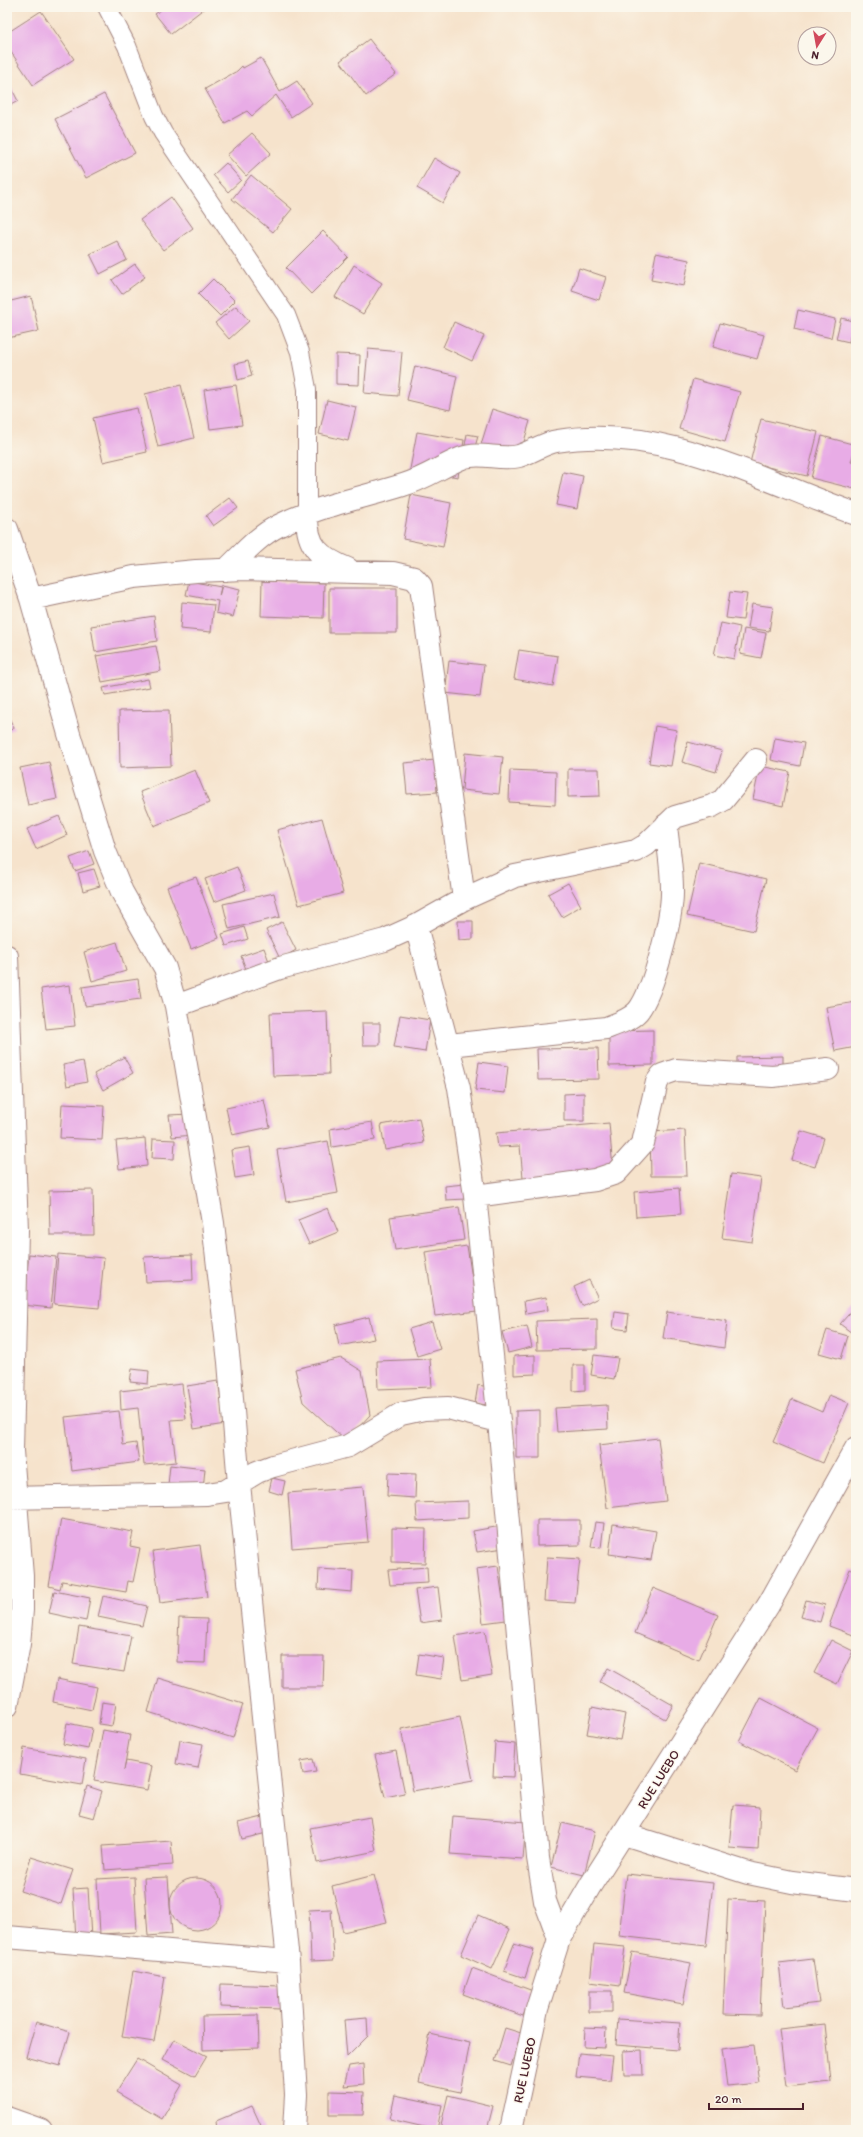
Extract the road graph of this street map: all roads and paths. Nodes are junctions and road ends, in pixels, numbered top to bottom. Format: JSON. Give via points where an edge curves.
{"nodes":[{"id":1,"x":106,"y":7,"type":"edge"},
{"id":2,"x":307,"y":513,"type":"junction"},
{"id":3,"x":856,"y":514,"type":"edge"},
{"id":4,"x":7,"y":529,"type":"edge"},
{"id":5,"x":226,"y":570,"type":"junction"},
{"id":6,"x":353,"y":571,"type":"junction"},
{"id":7,"x":30,"y":599,"type":"junction"},
{"id":8,"x":756,"y":760,"type":"dead end"},
{"id":9,"x":666,"y":825,"type":"junction"},
{"id":10,"x":464,"y":899,"type":"junction"},
{"id":11,"x":416,"y":926,"type":"junction"},
{"id":12,"x":7,"y":956,"type":"edge"},
{"id":13,"x":176,"y":1006,"type":"junction"},
{"id":14,"x":449,"y":1045,"type":"junction"},
{"id":15,"x":828,"y":1069,"type":"dead end"},
{"id":16,"x":475,"y":1196,"type":"junction"},
{"id":17,"x":12,"y":1230,"type":"edge"},
{"id":18,"x":499,"y":1421,"type":"junction"},
{"id":19,"x":856,"y":1448,"type":"edge"},
{"id":20,"x":239,"y":1484,"type":"junction"},
{"id":21,"x":11,"y":1498,"type":"edge"},
{"id":22,"x":7,"y":1706,"type":"edge"},
{"id":23,"x":624,"y":1834,"type":"junction"},
{"id":24,"x":856,"y":1890,"type":"edge"},
{"id":25,"x":7,"y":1938,"type":"edge"},
{"id":26,"x":559,"y":1939,"type":"junction"},
{"id":27,"x":288,"y":1961,"type":"junction"},
{"id":28,"x":7,"y":2118,"type":"edge"},
{"id":29,"x":41,"y":2130,"type":"edge"},
{"id":30,"x":294,"y":2130,"type":"edge"},
{"id":31,"x":515,"y":2130,"type":"edge"}],
"edges":[{"from":1,"to":2,"type":"lane","via":[[127,46],[163,134],[286,315],[300,352],[307,389]]},
{"from":2,"to":3,"type":"street","via":[[421,479],[463,458],[478,455],[503,458],[518,456],[555,441],[594,437],[665,445],[716,460]]},
{"from":2,"to":5,"type":"street","via":[[277,526]]},
{"from":2,"to":6,"type":"street","via":[[308,535],[312,544],[324,558]]},
{"from":4,"to":7,"type":"street"},
{"from":5,"to":6,"type":"street"},
{"from":5,"to":7,"type":"street","via":[[134,577]]},
{"from":6,"to":10,"type":"street","via":[[407,576],[414,578],[421,586]]},
{"from":7,"to":13,"type":"street","via":[[105,851],[122,892],[165,968]]},
{"from":8,"to":9,"type":"street","via":[[723,800],[675,817]]},
{"from":9,"to":10,"type":"street","via":[[646,845],[636,851],[515,876]]},
{"from":9,"to":14,"type":"street","via":[[672,890],[665,942],[638,1011],[622,1022],[606,1028]]},
{"from":10,"to":11,"type":"street"},
{"from":11,"to":13,"type":"street","via":[[385,940],[280,968]]},
{"from":11,"to":14,"type":"street"},
{"from":12,"to":17,"type":"street"},
{"from":13,"to":20,"type":"street","via":[[213,1223],[230,1362]]},
{"from":14,"to":16,"type":"street","via":[[459,1088]]},
{"from":15,"to":16,"type":"street","via":[[773,1076],[676,1070],[662,1075],[653,1094],[643,1143],[616,1172],[595,1180]]},
{"from":16,"to":18,"type":"street"},
{"from":17,"to":21,"type":"street"},
{"from":18,"to":20,"type":"street","via":[[448,1408],[424,1409],[401,1414],[348,1446],[273,1466]]},
{"from":18,"to":26,"type":"street","via":[[538,1858],[545,1901]]},
{"from":19,"to":23,"type":"street","name":"RUE LUEBO","via":[[769,1604]]},
{"from":20,"to":21,"type":"street","via":[[226,1491],[207,1494]]},
{"from":20,"to":27,"type":"street"},
{"from":21,"to":22,"type":"street","via":[[22,1576],[22,1610],[19,1644]]},
{"from":23,"to":24,"type":"street","via":[[748,1873],[792,1882]]},
{"from":23,"to":26,"type":"street","name":"RUE LUEBO"},
{"from":25,"to":27,"type":"street"},
{"from":26,"to":31,"type":"street","name":"RUE LUEBO","via":[[537,2009]]},
{"from":27,"to":30,"type":"street","via":[[296,2095]]},
{"from":28,"to":29,"type":"street"}]}
